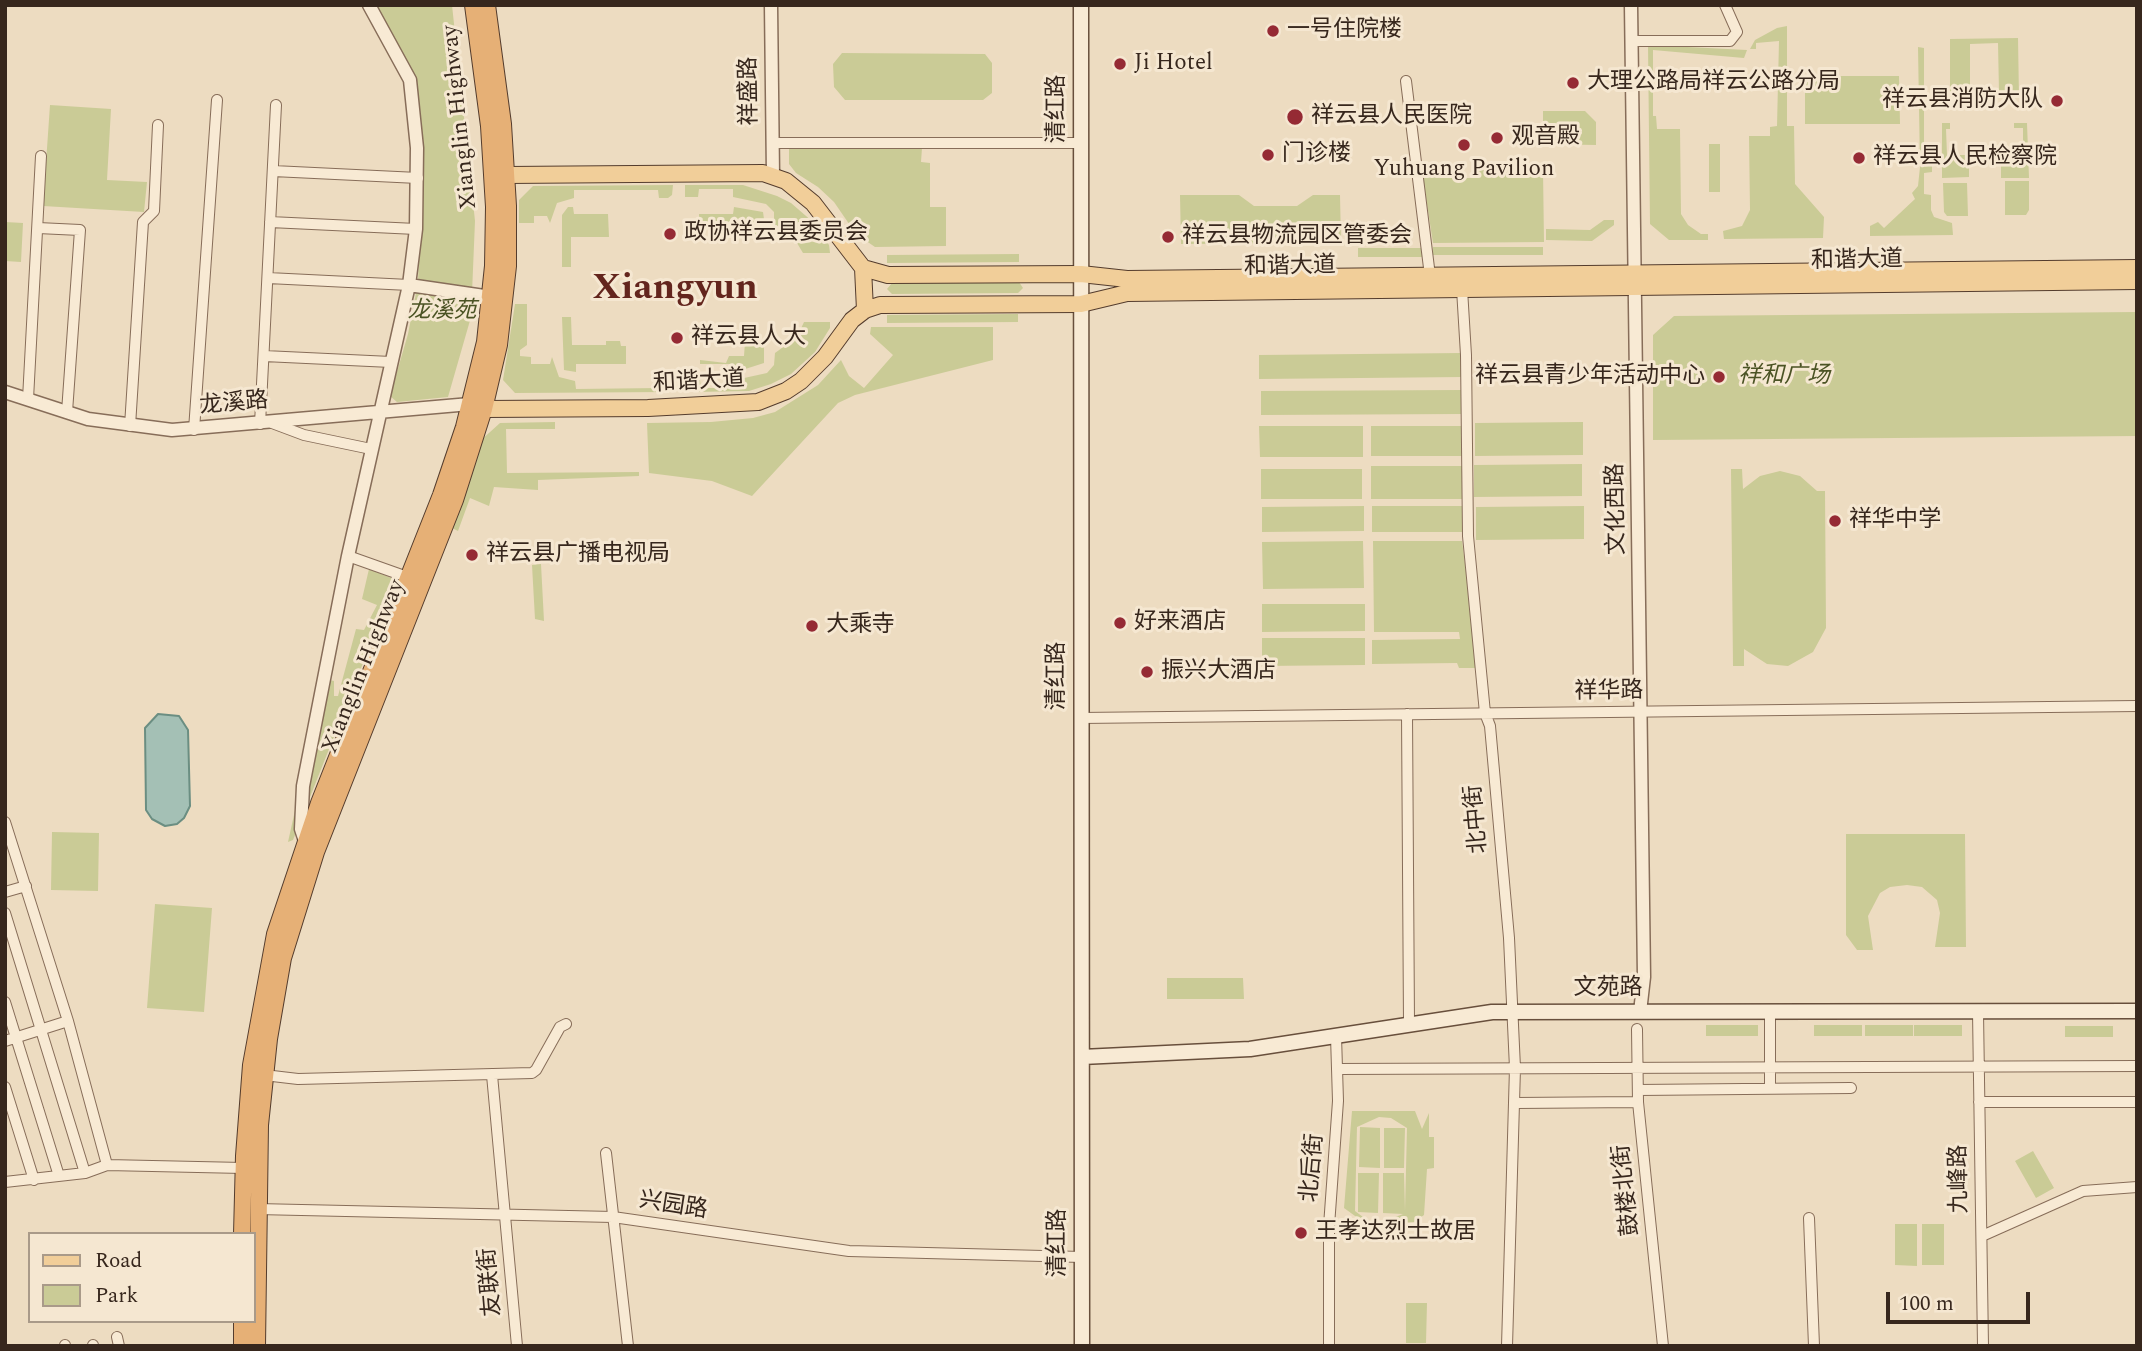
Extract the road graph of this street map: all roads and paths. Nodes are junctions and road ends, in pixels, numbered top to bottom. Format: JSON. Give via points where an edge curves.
{"nodes":[{"id":1,"x":369,"y":5,"type":"edge"},
{"id":2,"x":473,"y":5,"type":"edge"},
{"id":3,"x":487,"y":5,"type":"edge"},
{"id":4,"x":771,"y":5,"type":"edge"},
{"id":5,"x":1081,"y":5,"type":"edge"},
{"id":6,"x":1631,"y":5,"type":"edge"},
{"id":7,"x":1725,"y":5,"type":"edge"},
{"id":8,"x":1631,"y":41,"type":"junction"},
{"id":9,"x":1406,"y":81,"type":"dead end"},
{"id":10,"x":217,"y":100,"type":"dead end"},
{"id":11,"x":276,"y":105,"type":"dead end"},
{"id":12,"x":158,"y":125,"type":"dead end"},
{"id":13,"x":773,"y":143,"type":"junction"},
{"id":14,"x":1081,"y":143,"type":"junction"},
{"id":15,"x":41,"y":156,"type":"dead end"},
{"id":16,"x":273,"y":171,"type":"junction"},
{"id":17,"x":507,"y":175,"type":"junction"},
{"id":18,"x":773,"y":176,"type":"junction"},
{"id":19,"x":418,"y":178,"type":"junction"},
{"id":20,"x":270,"y":222,"type":"junction"},
{"id":21,"x":38,"y":228,"type":"junction"},
{"id":22,"x":416,"y":229,"type":"junction"},
{"id":23,"x":863,"y":268,"type":"junction"},
{"id":24,"x":2137,"y":268,"type":"edge"},
{"id":25,"x":1081,"y":274,"type":"junction"},
{"id":26,"x":1430,"y":276,"type":"junction"},
{"id":27,"x":268,"y":278,"type":"junction"},
{"id":28,"x":1637,"y":280,"type":"junction"},
{"id":29,"x":2137,"y":282,"type":"edge"},
{"id":30,"x":409,"y":285,"type":"junction"},
{"id":31,"x":1462,"y":289,"type":"junction"},
{"id":32,"x":491,"y":297,"type":"junction"},
{"id":33,"x":1081,"y":304,"type":"junction"},
{"id":34,"x":864,"y":310,"type":"junction"},
{"id":35,"x":264,"y":356,"type":"junction"},
{"id":36,"x":391,"y":362,"type":"junction"},
{"id":37,"x":5,"y":392,"type":"edge"},
{"id":38,"x":28,"y":399,"type":"junction"},
{"id":39,"x":477,"y":407,"type":"junction"},
{"id":40,"x":380,"y":410,"type":"junction"},
{"id":41,"x":67,"y":412,"type":"junction"},
{"id":42,"x":266,"y":424,"type":"junction"},
{"id":43,"x":130,"y":426,"type":"junction"},
{"id":44,"x":194,"y":430,"type":"junction"},
{"id":45,"x":371,"y":449,"type":"junction"},
{"id":46,"x":348,"y":555,"type":"junction"},
{"id":47,"x":410,"y":578,"type":"junction"},
{"id":48,"x":2137,"y":706,"type":"edge"},
{"id":49,"x":1641,"y":712,"type":"junction"},
{"id":50,"x":1485,"y":713,"type":"junction"},
{"id":51,"x":1407,"y":714,"type":"junction"},
{"id":52,"x":1081,"y":718,"type":"junction"},
{"id":53,"x":5,"y":822,"type":"edge"},
{"id":54,"x":305,"y":841,"type":"junction"},
{"id":55,"x":26,"y":886,"type":"junction"},
{"id":56,"x":5,"y":892,"type":"edge"},
{"id":57,"x":5,"y":913,"type":"edge"},
{"id":58,"x":5,"y":1002,"type":"edge"},
{"id":59,"x":2137,"y":1010,"type":"edge"},
{"id":60,"x":1510,"y":1012,"type":"junction"},
{"id":61,"x":1640,"y":1012,"type":"junction"},
{"id":62,"x":1770,"y":1012,"type":"junction"},
{"id":63,"x":1978,"y":1012,"type":"junction"},
{"id":64,"x":68,"y":1021,"type":"junction"},
{"id":65,"x":1409,"y":1023,"type":"junction"},
{"id":66,"x":566,"y":1024,"type":"dead end"},
{"id":67,"x":1637,"y":1029,"type":"dead end"},
{"id":68,"x":41,"y":1030,"type":"junction"},
{"id":69,"x":1336,"y":1036,"type":"junction"},
{"id":70,"x":16,"y":1037,"type":"junction"},
{"id":71,"x":5,"y":1041,"type":"edge"},
{"id":72,"x":1082,"y":1057,"type":"junction"},
{"id":73,"x":2137,"y":1066,"type":"edge"},
{"id":74,"x":1979,"y":1067,"type":"junction"},
{"id":75,"x":1515,"y":1068,"type":"junction"},
{"id":76,"x":1638,"y":1068,"type":"junction"},
{"id":77,"x":1770,"y":1068,"type":"junction"},
{"id":78,"x":1338,"y":1069,"type":"junction"},
{"id":79,"x":264,"y":1075,"type":"junction"},
{"id":80,"x":492,"y":1075,"type":"junction"},
{"id":81,"x":5,"y":1087,"type":"edge"},
{"id":82,"x":1851,"y":1088,"type":"dead end"},
{"id":83,"x":1770,"y":1089,"type":"junction"},
{"id":84,"x":1638,"y":1090,"type":"junction"},
{"id":85,"x":1638,"y":1102,"type":"junction"},
{"id":86,"x":1979,"y":1102,"type":"junction"},
{"id":87,"x":2137,"y":1102,"type":"edge"},
{"id":88,"x":1516,"y":1103,"type":"junction"},
{"id":89,"x":606,"y":1153,"type":"dead end"},
{"id":90,"x":107,"y":1165,"type":"junction"},
{"id":91,"x":243,"y":1168,"type":"junction"},
{"id":92,"x":85,"y":1173,"type":"junction"},
{"id":93,"x":59,"y":1176,"type":"junction"},
{"id":94,"x":34,"y":1180,"type":"junction"},
{"id":95,"x":5,"y":1181,"type":"edge"},
{"id":96,"x":2137,"y":1187,"type":"edge"},
{"id":97,"x":257,"y":1209,"type":"junction"},
{"id":98,"x":505,"y":1216,"type":"junction"},
{"id":99,"x":613,"y":1217,"type":"junction"},
{"id":100,"x":1809,"y":1218,"type":"dead end"},
{"id":101,"x":242,"y":1232,"type":"edge"},
{"id":102,"x":1982,"y":1236,"type":"junction"},
{"id":103,"x":1082,"y":1257,"type":"junction"},
{"id":104,"x":242,"y":1323,"type":"edge"},
{"id":105,"x":243,"y":1346,"type":"edge"},
{"id":106,"x":257,"y":1346,"type":"edge"},
{"id":107,"x":517,"y":1346,"type":"edge"},
{"id":108,"x":628,"y":1346,"type":"edge"},
{"id":109,"x":1082,"y":1346,"type":"edge"},
{"id":110,"x":1329,"y":1346,"type":"edge"},
{"id":111,"x":1507,"y":1346,"type":"edge"},
{"id":112,"x":1662,"y":1346,"type":"edge"},
{"id":113,"x":1814,"y":1346,"type":"edge"},
{"id":114,"x":1983,"y":1346,"type":"edge"}],
"edges":[{"from":1,"to":19,"type":"street","via":[[410,80]]},
{"from":2,"to":32,"type":"highway","name":"Xianglin Highway","via":[[493,176]]},
{"from":3,"to":17,"type":"highway","name":"Xianglin Highway"},
{"from":4,"to":13,"type":"street","name":"祥盛路"},
{"from":5,"to":14,"type":"main road","name":"清红路"},
{"from":6,"to":8,"type":"street","name":"文化西路"},
{"from":7,"to":8,"type":"street","via":[[1737,32],[1730,41]]},
{"from":8,"to":28,"type":"street","name":"文化西路"},
{"from":9,"to":26,"type":"street"},
{"from":10,"to":44,"type":"street"},
{"from":11,"to":16,"type":"street"},
{"from":12,"to":43,"type":"street","via":[[153,211],[143,222]]},
{"from":13,"to":14,"type":"street"},
{"from":13,"to":18,"type":"street","name":"祥盛路"},
{"from":14,"to":25,"type":"main road","name":"清红路"},
{"from":15,"to":21,"type":"street"},
{"from":16,"to":19,"type":"street"},
{"from":16,"to":20,"type":"street"},
{"from":17,"to":18,"type":"main road","via":[[745,171]]},
{"from":17,"to":39,"type":"highway","name":"Xianglin Highway","via":[[506,295],[499,345]]},
{"from":18,"to":23,"type":"main road","via":[[813,203]]},
{"from":19,"to":22,"type":"street"},
{"from":20,"to":22,"type":"street"},
{"from":20,"to":27,"type":"street"},
{"from":21,"to":38,"type":"street"},
{"from":21,"to":41,"type":"street","via":[[80,230]]},
{"from":22,"to":30,"type":"street"},
{"from":23,"to":25,"type":"main road","name":"和谐大道","via":[[888,275]]},
{"from":23,"to":34,"type":"main road"},
{"from":24,"to":28,"type":"main road","name":"和谐大道"},
{"from":25,"to":26,"type":"main road","name":"和谐大道","via":[[1127,279]]},
{"from":25,"to":33,"type":"main road","name":"清红路"},
{"from":26,"to":28,"type":"main road","name":"和谐大道"},
{"from":27,"to":30,"type":"street"},
{"from":27,"to":35,"type":"street"},
{"from":28,"to":29,"type":"main road","name":"和谐大道"},
{"from":28,"to":31,"type":"main road","name":"和谐大道"},
{"from":28,"to":49,"type":"street","name":"文化西路"},
{"from":30,"to":32,"type":"street"},
{"from":30,"to":36,"type":"street"},
{"from":31,"to":33,"type":"main road","name":"和谐大道","via":[[1128,293]]},
{"from":31,"to":50,"type":"street","name":"北中街","via":[[1468,536]]},
{"from":32,"to":39,"type":"highway","name":"Xianglin Highway"},
{"from":33,"to":34,"type":"main road","name":"和谐大道","via":[[880,305]]},
{"from":33,"to":52,"type":"main road","name":"清红路"},
{"from":34,"to":39,"type":"main road","name":"和谐大道","via":[[808,374],[786,391],[758,402],[648,408]]},
{"from":35,"to":36,"type":"street"},
{"from":35,"to":42,"type":"street"},
{"from":36,"to":40,"type":"street"},
{"from":37,"to":38,"type":"street","name":"龙溪路"},
{"from":38,"to":41,"type":"street","name":"龙溪路"},
{"from":39,"to":40,"type":"street","name":"龙溪路"},
{"from":39,"to":47,"type":"highway","name":"Xianglin Highway"},
{"from":39,"to":79,"type":"highway","name":"Xianglin Highway","via":[[436,551],[301,895],[279,978]]},
{"from":40,"to":42,"type":"street","name":"龙溪路"},
{"from":40,"to":45,"type":"street"},
{"from":41,"to":43,"type":"street","name":"龙溪路"},
{"from":42,"to":44,"type":"street","name":"龙溪路"},
{"from":42,"to":45,"type":"street"},
{"from":43,"to":44,"type":"street","name":"龙溪路"},
{"from":45,"to":46,"type":"street"},
{"from":46,"to":47,"type":"street"},
{"from":46,"to":54,"type":"street","via":[[303,786],[301,829]]},
{"from":47,"to":54,"type":"highway","name":"Xianglin Highway"},
{"from":48,"to":49,"type":"street","name":"祥华路"},
{"from":49,"to":50,"type":"street","name":"祥华路"},
{"from":49,"to":61,"type":"street","name":"文化西路","via":[[1644,977]]},
{"from":50,"to":51,"type":"street","name":"祥华路"},
{"from":50,"to":60,"type":"street","name":"北中街","via":[[1490,726],[1509,938]]},
{"from":51,"to":52,"type":"street","name":"祥华路"},
{"from":51,"to":65,"type":"street"},
{"from":52,"to":72,"type":"main road","name":"清红路"},
{"from":53,"to":55,"type":"street"},
{"from":54,"to":91,"type":"highway","name":"Xianglin Highway","via":[[265,975],[251,1065]]},
{"from":55,"to":56,"type":"street"},
{"from":55,"to":64,"type":"street"},
{"from":57,"to":68,"type":"street"},
{"from":58,"to":70,"type":"street"},
{"from":59,"to":63,"type":"main road","name":"文苑路"},
{"from":60,"to":61,"type":"main road","name":"文苑路"},
{"from":60,"to":65,"type":"main road","name":"文苑路"},
{"from":60,"to":75,"type":"street","name":"北中街"},
{"from":61,"to":62,"type":"main road","name":"文苑路"},
{"from":62,"to":63,"type":"main road","name":"文苑路"},
{"from":62,"to":77,"type":"street"},
{"from":63,"to":74,"type":"street","name":"九峰路"},
{"from":64,"to":68,"type":"street"},
{"from":64,"to":90,"type":"street"},
{"from":65,"to":69,"type":"main road","name":"文苑路"},
{"from":66,"to":80,"type":"street","via":[[553,1037],[536,1070]]},
{"from":67,"to":76,"type":"street","name":"鼓楼北街"},
{"from":68,"to":70,"type":"street"},
{"from":68,"to":92,"type":"street"},
{"from":69,"to":72,"type":"main road","name":"文苑路","via":[[1250,1049]]},
{"from":69,"to":78,"type":"street","name":"北后街"},
{"from":70,"to":71,"type":"street"},
{"from":70,"to":93,"type":"street"},
{"from":72,"to":103,"type":"main road","name":"清红路"},
{"from":73,"to":74,"type":"street"},
{"from":74,"to":77,"type":"street"},
{"from":74,"to":86,"type":"street","name":"九峰路"},
{"from":75,"to":76,"type":"street"},
{"from":75,"to":78,"type":"street"},
{"from":75,"to":88,"type":"street","name":"北中街"},
{"from":76,"to":77,"type":"street"},
{"from":76,"to":84,"type":"street","name":"鼓楼北街"},
{"from":77,"to":83,"type":"street"},
{"from":78,"to":110,"type":"street","name":"北后街","via":[[1329,1226]]},
{"from":79,"to":80,"type":"street","via":[[298,1079]]},
{"from":79,"to":97,"type":"highway","name":"Xianglin Highway"},
{"from":80,"to":98,"type":"street","name":"友联街"},
{"from":81,"to":94,"type":"street"},
{"from":82,"to":83,"type":"street"},
{"from":83,"to":84,"type":"street"},
{"from":84,"to":85,"type":"street","name":"鼓楼北街"},
{"from":85,"to":88,"type":"street"},
{"from":85,"to":112,"type":"street","name":"鼓楼北街"},
{"from":86,"to":87,"type":"street"},
{"from":86,"to":102,"type":"street","name":"九峰路"},
{"from":88,"to":111,"type":"street","name":"北中街"},
{"from":89,"to":99,"type":"street"},
{"from":90,"to":91,"type":"street"},
{"from":90,"to":92,"type":"street"},
{"from":91,"to":101,"type":"highway","name":"Xianglin Highway"},
{"from":92,"to":93,"type":"street"},
{"from":93,"to":94,"type":"street"},
{"from":94,"to":95,"type":"street"},
{"from":96,"to":102,"type":"street","via":[[2083,1191]]},
{"from":97,"to":98,"type":"street","name":"兴园路"},
{"from":97,"to":106,"type":"highway","name":"Xianglin Highway"},
{"from":98,"to":99,"type":"street","name":"兴园路"},
{"from":98,"to":107,"type":"street","name":"友联街"},
{"from":99,"to":103,"type":"street","name":"兴园路","via":[[880,1254]]},
{"from":99,"to":108,"type":"street"},
{"from":100,"to":113,"type":"street"},
{"from":102,"to":114,"type":"street","name":"九峰路"},
{"from":103,"to":109,"type":"main road","name":"清红路"},
{"from":104,"to":105,"type":"highway"}]}
